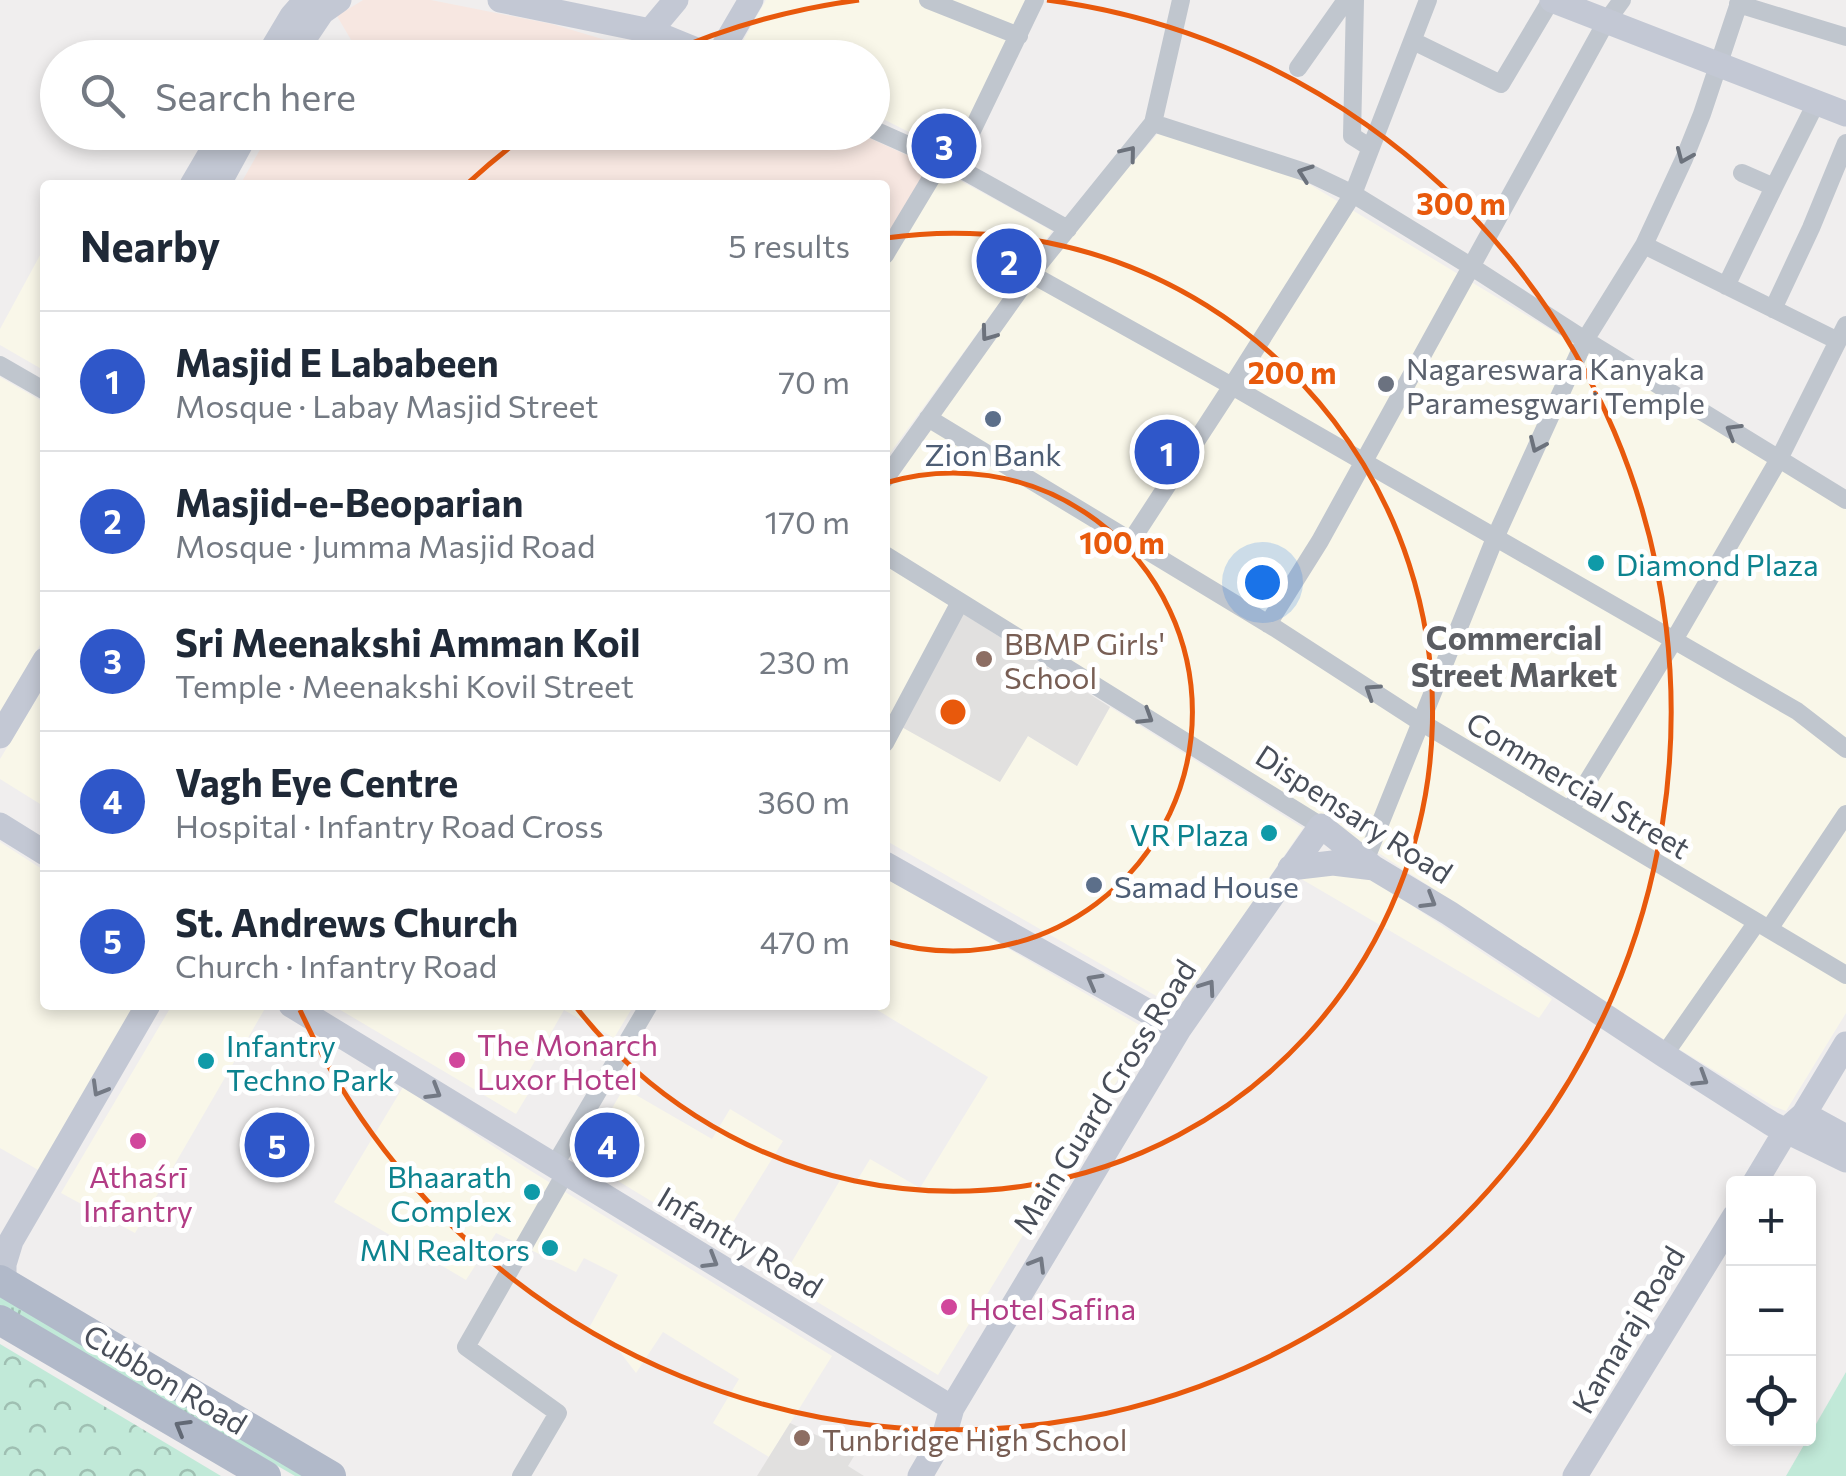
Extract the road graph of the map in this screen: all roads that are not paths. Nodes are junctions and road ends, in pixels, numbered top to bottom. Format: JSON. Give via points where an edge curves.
{"nodes":[{"id":1,"x":306,"y":0,"type":"edge"},
{"id":2,"x":339,"y":0,"type":"edge"},
{"id":3,"x":500,"y":0,"type":"edge"},
{"id":4,"x":676,"y":0,"type":"edge"},
{"id":5,"x":751,"y":0,"type":"edge"},
{"id":6,"x":928,"y":0,"type":"edge"},
{"id":7,"x":1035,"y":0,"type":"edge"},
{"id":8,"x":1181,"y":0,"type":"edge"},
{"id":9,"x":1346,"y":0,"type":"edge"},
{"id":10,"x":1355,"y":0,"type":"edge"},
{"id":11,"x":1428,"y":0,"type":"edge"},
{"id":12,"x":1552,"y":0,"type":"edge"},
{"id":13,"x":1622,"y":0,"type":"edge"},
{"id":14,"x":1739,"y":2,"type":"edge"},
{"id":15,"x":1606,"y":22,"type":"junction"},
{"id":16,"x":650,"y":31,"type":"junction"},
{"id":17,"x":1019,"y":36,"type":"junction"},
{"id":18,"x":1846,"y":37,"type":"edge"},
{"id":19,"x":278,"y":40,"type":"edge"},
{"id":20,"x":303,"y":40,"type":"edge"},
{"id":21,"x":672,"y":40,"type":"edge"},
{"id":22,"x":727,"y":40,"type":"edge"},
{"id":23,"x":1413,"y":40,"type":"junction"},
{"id":24,"x":1718,"y":65,"type":"junction"},
{"id":25,"x":1298,"y":68,"type":"dead end"},
{"id":26,"x":1816,"y":103,"type":"junction"},
{"id":27,"x":1846,"y":114,"type":"edge"},
{"id":28,"x":1153,"y":124,"type":"junction"},
{"id":29,"x":890,"y":137,"type":"edge"},
{"id":30,"x":1846,"y":142,"type":"edge"},
{"id":31,"x":1371,"y":148,"type":"junction"},
{"id":32,"x":212,"y":150,"type":"edge"},
{"id":33,"x":237,"y":150,"type":"edge"},
{"id":34,"x":948,"y":163,"type":"junction"},
{"id":35,"x":1742,"y":174,"type":"dead end"},
{"id":36,"x":195,"y":180,"type":"edge"},
{"id":37,"x":221,"y":180,"type":"edge"},
{"id":38,"x":1774,"y":187,"type":"junction"},
{"id":39,"x":1353,"y":194,"type":"junction"},
{"id":40,"x":1068,"y":229,"type":"junction"},
{"id":41,"x":1644,"y":245,"type":"junction"},
{"id":42,"x":890,"y":248,"type":"edge"},
{"id":43,"x":1472,"y":266,"type":"junction"},
{"id":44,"x":1031,"y":274,"type":"junction"},
{"id":45,"x":1726,"y":286,"type":"junction"},
{"id":46,"x":1774,"y":309,"type":"junction"},
{"id":47,"x":1585,"y":340,"type":"junction"},
{"id":48,"x":1841,"y":341,"type":"edge"},
{"id":49,"x":0,"y":365,"type":"edge"},
{"id":50,"x":1232,"y":386,"type":"junction"},
{"id":51,"x":40,"y":387,"type":"edge"},
{"id":52,"x":928,"y":418,"type":"junction"},
{"id":53,"x":1780,"y":460,"type":"junction"},
{"id":54,"x":1364,"y":463,"type":"junction"},
{"id":55,"x":890,"y":472,"type":"edge"},
{"id":56,"x":1846,"y":500,"type":"edge"},
{"id":57,"x":1495,"y":538,"type":"junction"},
{"id":58,"x":1131,"y":541,"type":"junction"},
{"id":59,"x":890,"y":558,"type":"edge"},
{"id":60,"x":960,"y":602,"type":"junction"},
{"id":61,"x":1268,"y":624,"type":"junction"},
{"id":62,"x":1674,"y":640,"type":"junction"},
{"id":63,"x":40,"y":668,"type":"edge"},
{"id":64,"x":1422,"y":722,"type":"junction"},
{"id":65,"x":890,"y":734,"type":"edge"},
{"id":66,"x":0,"y":736,"type":"edge"},
{"id":67,"x":1846,"y":749,"type":"edge"},
{"id":68,"x":1570,"y":810,"type":"junction"},
{"id":69,"x":1846,"y":814,"type":"edge"},
{"id":70,"x":0,"y":825,"type":"edge"},
{"id":71,"x":1321,"y":826,"type":"junction"},
{"id":72,"x":40,"y":850,"type":"edge"},
{"id":73,"x":1370,"y":865,"type":"junction"},
{"id":74,"x":890,"y":867,"type":"edge"},
{"id":75,"x":1290,"y":868,"type":"junction"},
{"id":76,"x":1763,"y":926,"type":"junction"},
{"id":77,"x":1846,"y":975,"type":"edge"},
{"id":78,"x":145,"y":1010,"type":"edge"},
{"id":79,"x":299,"y":1010,"type":"edge"},
{"id":80,"x":646,"y":1010,"type":"edge"},
{"id":81,"x":1179,"y":1029,"type":"junction"},
{"id":82,"x":1846,"y":1044,"type":"edge"},
{"id":83,"x":1664,"y":1056,"type":"junction"},
{"id":84,"x":1797,"y":1126,"type":"junction"},
{"id":85,"x":1846,"y":1137,"type":"edge"},
{"id":86,"x":1846,"y":1160,"type":"edge"},
{"id":87,"x":560,"y":1169,"type":"junction"},
{"id":88,"x":1760,"y":1176,"type":"edge"},
{"id":89,"x":1775,"y":1176,"type":"edge"},
{"id":90,"x":1726,"y":1230,"type":"edge"},
{"id":91,"x":1726,"y":1259,"type":"edge"},
{"id":92,"x":2,"y":1281,"type":"edge"},
{"id":93,"x":0,"y":1320,"type":"edge"},
{"id":94,"x":952,"y":1408,"type":"junction"},
{"id":95,"x":266,"y":1476,"type":"edge"},
{"id":96,"x":332,"y":1476,"type":"edge"},
{"id":97,"x":521,"y":1476,"type":"edge"},
{"id":98,"x":902,"y":1476,"type":"edge"},
{"id":99,"x":920,"y":1476,"type":"edge"},
{"id":100,"x":1575,"y":1476,"type":"edge"},
{"id":101,"x":1594,"y":1476,"type":"edge"}],
"edges":[{"from":1,"to":19,"type":"street"},
{"from":2,"to":20,"type":"street"},
{"from":3,"to":16,"type":"street"},
{"from":4,"to":16,"type":"street"},
{"from":5,"to":22,"type":"street"},
{"from":6,"to":17,"type":"street"},
{"from":7,"to":17,"type":"street"},
{"from":8,"to":28,"type":"street"},
{"from":9,"to":25,"type":"street"},
{"from":10,"to":31,"type":"street","via":[[1352,136]]},
{"from":11,"to":23,"type":"street"},
{"from":12,"to":15,"type":"street"},
{"from":12,"to":23,"type":"street","via":[[1502,84]]},
{"from":13,"to":15,"type":"street"},
{"from":14,"to":18,"type":"street"},
{"from":14,"to":24,"type":"street"},
{"from":15,"to":24,"type":"street"},
{"from":15,"to":43,"type":"street"},
{"from":16,"to":21,"type":"street"},
{"from":17,"to":34,"type":"street"},
{"from":23,"to":31,"type":"street"},
{"from":24,"to":26,"type":"street"},
{"from":24,"to":41,"type":"street","one_way":true},
{"from":26,"to":27,"type":"street"},
{"from":26,"to":38,"type":"street"},
{"from":39,"to":28,"type":"street","one_way":true},
{"from":40,"to":28,"type":"street","one_way":true},
{"from":29,"to":34,"type":"street"},
{"from":30,"to":46,"type":"street"},
{"from":31,"to":39,"type":"street"},
{"from":32,"to":36,"type":"street"},
{"from":33,"to":37,"type":"street"},
{"from":34,"to":40,"type":"street"},
{"from":34,"to":42,"type":"street"},
{"from":35,"to":38,"type":"street"},
{"from":38,"to":45,"type":"street"},
{"from":39,"to":43,"type":"street"},
{"from":39,"to":50,"type":"street"},
{"from":40,"to":44,"type":"street"},
{"from":41,"to":45,"type":"street"},
{"from":41,"to":47,"type":"street"},
{"from":43,"to":47,"type":"street"},
{"from":43,"to":54,"type":"street"},
{"from":44,"to":50,"type":"street"},
{"from":44,"to":52,"type":"street","one_way":true},
{"from":45,"to":46,"type":"street"},
{"from":46,"to":48,"type":"street"},
{"from":53,"to":47,"type":"street","one_way":true},
{"from":47,"to":57,"type":"street","one_way":true},
{"from":48,"to":53,"type":"street"},
{"from":49,"to":51,"type":"street"},
{"from":50,"to":54,"type":"street"},
{"from":50,"to":58,"type":"street"},
{"from":52,"to":55,"type":"street"},
{"from":52,"to":58,"type":"street","name":"Commercial Street"},
{"from":53,"to":56,"type":"street"},
{"from":53,"to":62,"type":"street"},
{"from":54,"to":57,"type":"street"},
{"from":54,"to":61,"type":"street"},
{"from":57,"to":62,"type":"street"},
{"from":57,"to":64,"type":"street"},
{"from":58,"to":61,"type":"street","name":"Commercial Street"},
{"from":59,"to":60,"type":"street","name":"Dispensary Road"},
{"from":60,"to":65,"type":"street"},
{"from":60,"to":71,"type":"street","name":"Dispensary Road","one_way":true},
{"from":64,"to":61,"type":"street","name":"Commercial Street","one_way":true},
{"from":62,"to":67,"type":"street","via":[[1797,711]]},
{"from":62,"to":68,"type":"street"},
{"from":63,"to":66,"type":"street"},
{"from":64,"to":68,"type":"street","name":"Commercial Street"},
{"from":64,"to":73,"type":"street"},
{"from":68,"to":76,"type":"street","name":"Commercial Street"},
{"from":69,"to":76,"type":"street"},
{"from":70,"to":72,"type":"street"},
{"from":71,"to":73,"type":"street","name":"Dispensary Road"},
{"from":71,"to":75,"type":"street","name":"Main Guard Cross Road"},
{"from":73,"to":75,"type":"street"},
{"from":73,"to":83,"type":"street","name":"Dispensary Road","one_way":true},
{"from":81,"to":74,"type":"street","one_way":true},
{"from":81,"to":75,"type":"street","name":"Main Guard Cross Road","one_way":true},
{"from":76,"to":77,"type":"street","name":"Commercial Street"},
{"from":76,"to":83,"type":"street"},
{"from":78,"to":92,"type":"street","one_way":true,"via":[[11,1242]]},
{"from":79,"to":87,"type":"street","name":"Infantry Road","one_way":true},
{"from":80,"to":87,"type":"street"},
{"from":94,"to":81,"type":"street","name":"Main Guard Cross Road","one_way":true},
{"from":82,"to":84,"type":"street"},
{"from":83,"to":84,"type":"street","name":"Dispensary Road","one_way":true,"via":[[1772,1124]]},
{"from":84,"to":85,"type":"street"},
{"from":84,"to":86,"type":"street"},
{"from":84,"to":88,"type":"street"},
{"from":84,"to":89,"type":"street"},
{"from":87,"to":94,"type":"street","name":"Infantry Road","one_way":true},
{"from":87,"to":97,"type":"street","via":[[466,1347],[558,1414]]},
{"from":90,"to":100,"type":"street","name":"Kamaraj Road"},
{"from":91,"to":101,"type":"street","name":"Kamaraj Road"},
{"from":92,"to":96,"type":"main road","name":"Cubbon Road"},
{"from":95,"to":93,"type":"main road","name":"Cubbon Road","one_way":true},
{"from":94,"to":98,"type":"street","name":"Main Guard Cross Road","via":[[932,1425]]},
{"from":94,"to":99,"type":"street","name":"Main Guard Cross Road","via":[[946,1433]]}]}
